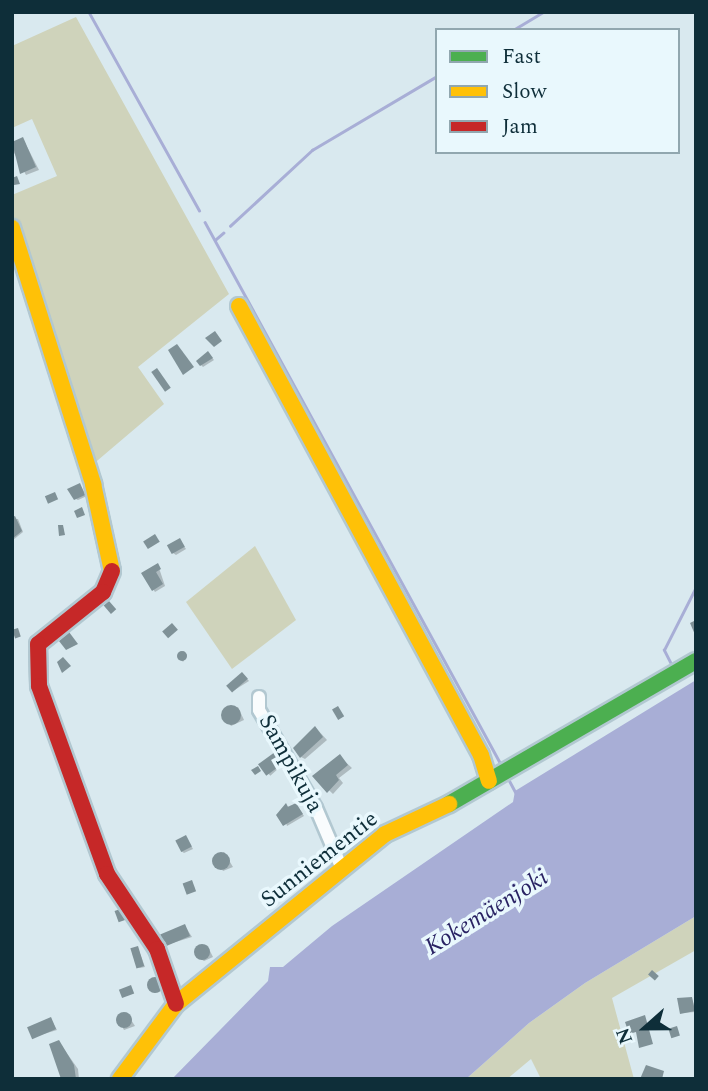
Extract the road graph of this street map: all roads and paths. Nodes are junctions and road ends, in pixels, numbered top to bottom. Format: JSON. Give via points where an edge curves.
{"nodes":[{"id":1,"x":12,"y":228,"type":"edge"},
{"id":2,"x":239,"y":306,"type":"dead end"},
{"id":3,"x":696,"y":661,"type":"edge"},
{"id":4,"x":259,"y":697,"type":"dead end"},
{"id":5,"x":489,"y":781,"type":"junction"},
{"id":6,"x":342,"y":869,"type":"junction"},
{"id":7,"x":176,"y":1004,"type":"junction"},
{"id":8,"x":120,"y":1079,"type":"edge"}],
"edges":[{"from":1,"to":7,"type":"street","via":[[93,484],[113,570],[103,593],[38,644],[39,687],[107,874],[157,949]]},
{"from":2,"to":5,"type":"street","via":[[481,755]]},
{"from":3,"to":5,"type":"street","name":"Sunniementie"},
{"from":4,"to":6,"type":"street","name":"Sampikuja","via":[[259,710],[316,808]]},
{"from":5,"to":6,"type":"street","name":"Sunniementie","via":[[385,834]]},
{"from":6,"to":7,"type":"street","name":"Sunniementie"},
{"from":7,"to":8,"type":"street","name":"Sunniementie"}]}
